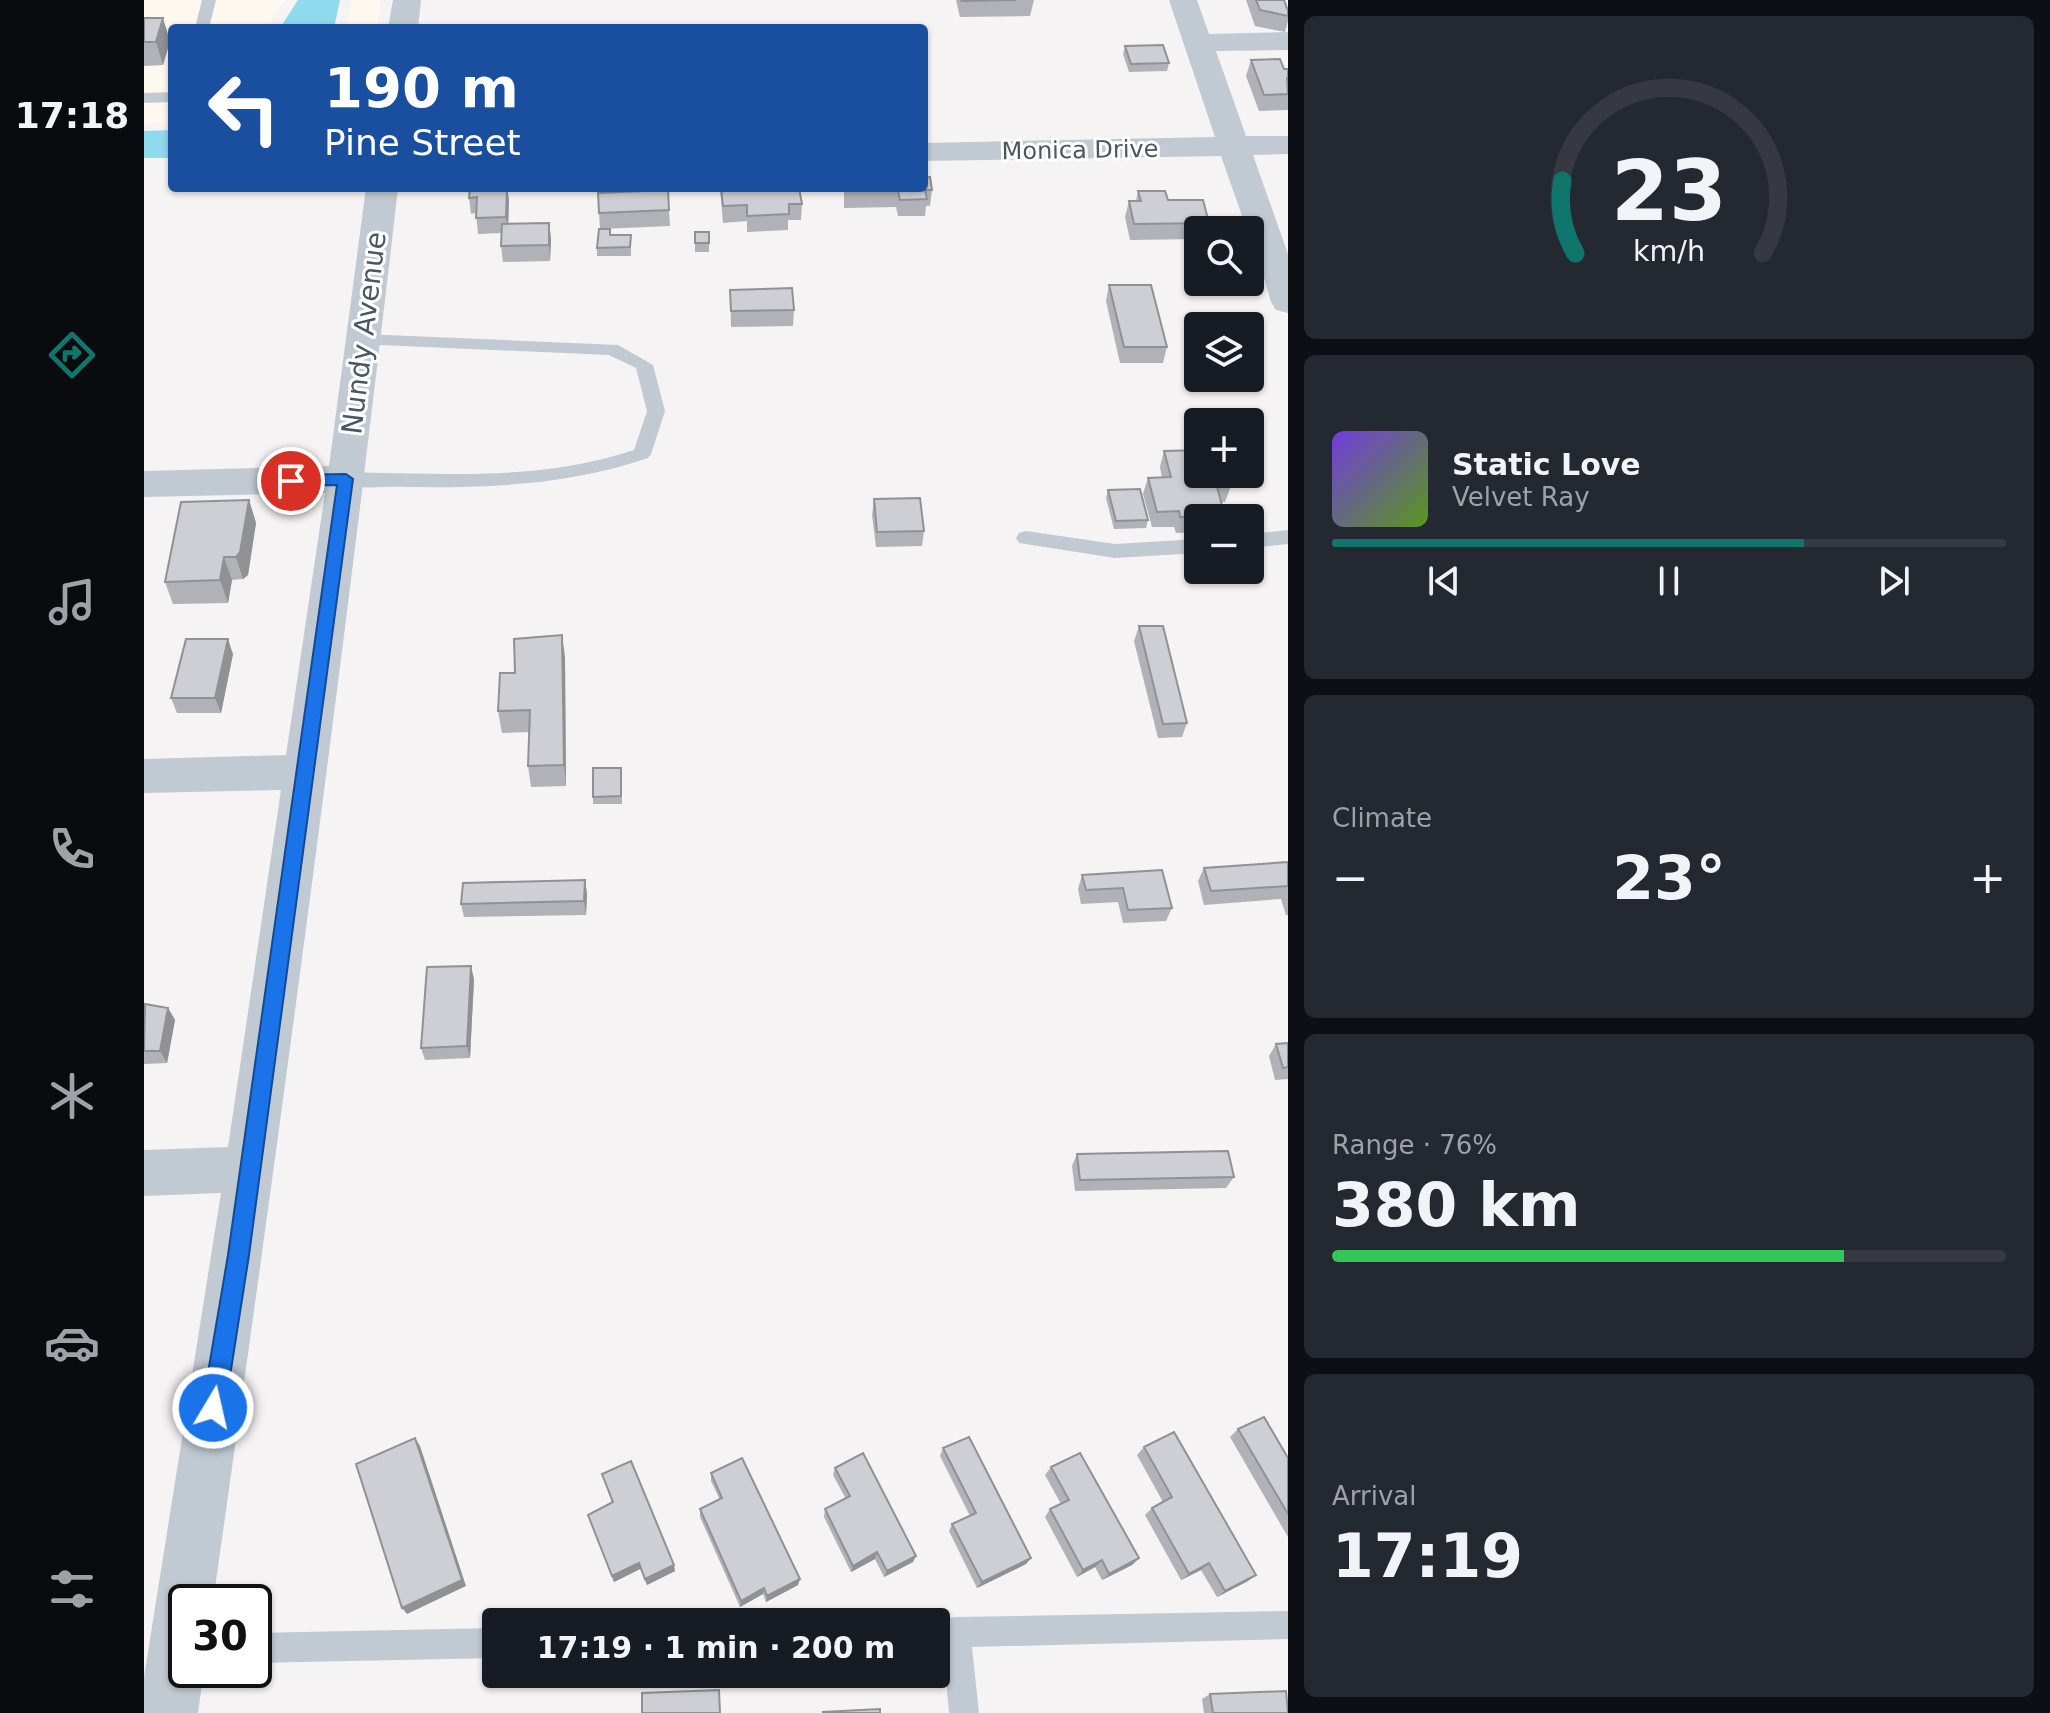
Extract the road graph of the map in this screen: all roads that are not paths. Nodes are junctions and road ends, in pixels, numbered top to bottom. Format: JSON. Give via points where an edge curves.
{"nodes":[{"id":1,"x":209,"y":0,"type":"edge"},
{"id":2,"x":407,"y":0,"type":"edge"},
{"id":3,"x":1183,"y":0,"type":"edge"},
{"id":4,"x":203,"y":24,"type":"edge"},
{"id":5,"x":404,"y":24,"type":"edge"},
{"id":6,"x":1288,"y":41,"type":"edge"},
{"id":7,"x":1198,"y":43,"type":"junction"},
{"id":8,"x":168,"y":97,"type":"edge"},
{"id":9,"x":144,"y":98,"type":"edge"},
{"id":10,"x":1288,"y":145,"type":"edge"},
{"id":11,"x":1235,"y":147,"type":"junction"},
{"id":12,"x":928,"y":152,"type":"edge"},
{"id":13,"x":382,"y":192,"type":"edge"},
{"id":14,"x":1276,"y":234,"type":"edge"},
{"id":15,"x":1288,"y":302,"type":"edge"},
{"id":16,"x":363,"y":340,"type":"junction"},
{"id":17,"x":346,"y":479,"type":"junction"},
{"id":18,"x":144,"y":484,"type":"edge"},
{"id":19,"x":1288,"y":537,"type":"edge"},
{"id":20,"x":1026,"y":538,"type":"dead end"},
{"id":21,"x":1264,"y":540,"type":"edge"},
{"id":22,"x":1184,"y":547,"type":"edge"},
{"id":23,"x":305,"y":772,"type":"junction"},
{"id":24,"x":144,"y":776,"type":"edge"},
{"id":25,"x":250,"y":1169,"type":"junction"},
{"id":26,"x":144,"y":1173,"type":"edge"},
{"id":27,"x":190,"y":1584,"type":"edge"},
{"id":28,"x":1288,"y":1625,"type":"edge"},
{"id":29,"x":950,"y":1633,"type":"edge"},
{"id":30,"x":482,"y":1643,"type":"edge"},
{"id":31,"x":272,"y":1648,"type":"edge"},
{"id":32,"x":950,"y":1651,"type":"edge"},
{"id":33,"x":173,"y":1688,"type":"edge"},
{"id":34,"x":168,"y":1713,"type":"edge"},
{"id":35,"x":964,"y":1713,"type":"edge"}],
"edges":[{"from":1,"to":4,"type":"lane"},
{"from":2,"to":5,"type":"street"},
{"from":3,"to":7,"type":"street"},
{"from":6,"to":7,"type":"street"},
{"from":7,"to":11,"type":"street"},
{"from":8,"to":9,"type":"lane"},
{"from":10,"to":11,"type":"street","name":"Monica Drive"},
{"from":11,"to":12,"type":"street","name":"Monica Drive"},
{"from":11,"to":14,"type":"street"},
{"from":13,"to":16,"type":"street","name":"Nundy Avenue"},
{"from":14,"to":15,"type":"street"},
{"from":16,"to":17,"type":"street","name":"Nundy Avenue"},
{"from":16,"to":17,"type":"lane","via":[[612,349],[644,365],[656,411],[642,454],[603,470],[496,480]]},
{"from":17,"to":18,"type":"street"},
{"from":17,"to":23,"type":"street","name":"Nundy Avenue"},
{"from":19,"to":21,"type":"lane"},
{"from":20,"to":22,"type":"lane","via":[[1115,551]]},
{"from":23,"to":24,"type":"street"},
{"from":23,"to":25,"type":"street","name":"Nundy Avenue"},
{"from":25,"to":26,"type":"street"},
{"from":25,"to":27,"type":"street","name":"Nundy Avenue"},
{"from":28,"to":29,"type":"lane"},
{"from":30,"to":31,"type":"lane"},
{"from":32,"to":35,"type":"lane"},
{"from":33,"to":34,"type":"street","name":"Nundy Avenue"}]}
